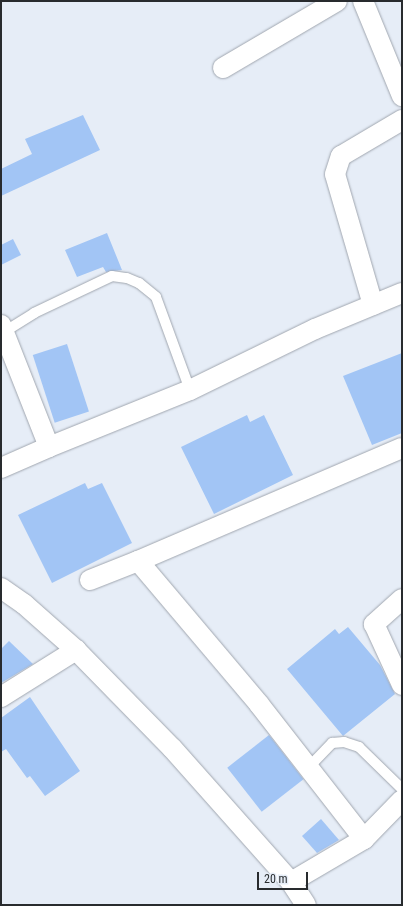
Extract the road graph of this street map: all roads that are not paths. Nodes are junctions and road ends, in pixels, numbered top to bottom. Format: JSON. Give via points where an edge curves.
{"nodes":[{"id":1,"x":337,"y":1,"type":"edge"},
{"id":2,"x":363,"y":1,"type":"edge"},
{"id":3,"x":223,"y":68,"type":"dead end"},
{"id":4,"x":402,"y":96,"type":"edge"},
{"id":5,"x":402,"y":120,"type":"edge"},
{"id":6,"x":402,"y":293,"type":"edge"},
{"id":7,"x":373,"y":305,"type":"junction"},
{"id":8,"x":3,"y":328,"type":"edge"},
{"id":9,"x":190,"y":390,"type":"junction"},
{"id":10,"x":49,"y":447,"type":"junction"},
{"id":11,"x":402,"y":448,"type":"edge"},
{"id":12,"x":1,"y":468,"type":"edge"},
{"id":13,"x":138,"y":561,"type":"junction"},
{"id":14,"x":90,"y":580,"type":"dead end"},
{"id":15,"x":1,"y":588,"type":"edge"},
{"id":16,"x":402,"y":600,"type":"edge"},
{"id":17,"x":76,"y":650,"type":"junction"},
{"id":18,"x":402,"y":685,"type":"edge"},
{"id":19,"x":1,"y":697,"type":"edge"},
{"id":20,"x":308,"y":768,"type":"junction"},
{"id":21,"x":402,"y":790,"type":"edge"},
{"id":22,"x":402,"y":800,"type":"edge"},
{"id":23,"x":364,"y":839,"type":"junction"},
{"id":24,"x":291,"y":882,"type":"junction"},
{"id":25,"x":306,"y":905,"type":"edge"}],
"edges":[{"from":1,"to":3,"type":"street"},
{"from":2,"to":4,"type":"street"},
{"from":5,"to":7,"type":"street","via":[[341,156],[335,174]]},
{"from":6,"to":7,"type":"street"},
{"from":7,"to":9,"type":"street","via":[[316,329]]},
{"from":8,"to":9,"type":"lane","via":[[112,276],[127,278],[139,283],[156,297]]},
{"from":8,"to":10,"type":"street"},
{"from":9,"to":10,"type":"street"},
{"from":10,"to":12,"type":"street"},
{"from":11,"to":13,"type":"street"},
{"from":13,"to":14,"type":"street"},
{"from":13,"to":20,"type":"street","via":[[259,704]]},
{"from":15,"to":17,"type":"street","via":[[24,604]]},
{"from":16,"to":18,"type":"street","via":[[374,624]]},
{"from":17,"to":19,"type":"street"},
{"from":17,"to":24,"type":"street","via":[[172,748]]},
{"from":20,"to":21,"type":"lane","via":[[332,743],[344,742],[359,748]]},
{"from":20,"to":23,"type":"street"},
{"from":22,"to":23,"type":"street"},
{"from":23,"to":24,"type":"street"},
{"from":24,"to":25,"type":"street"}]}
